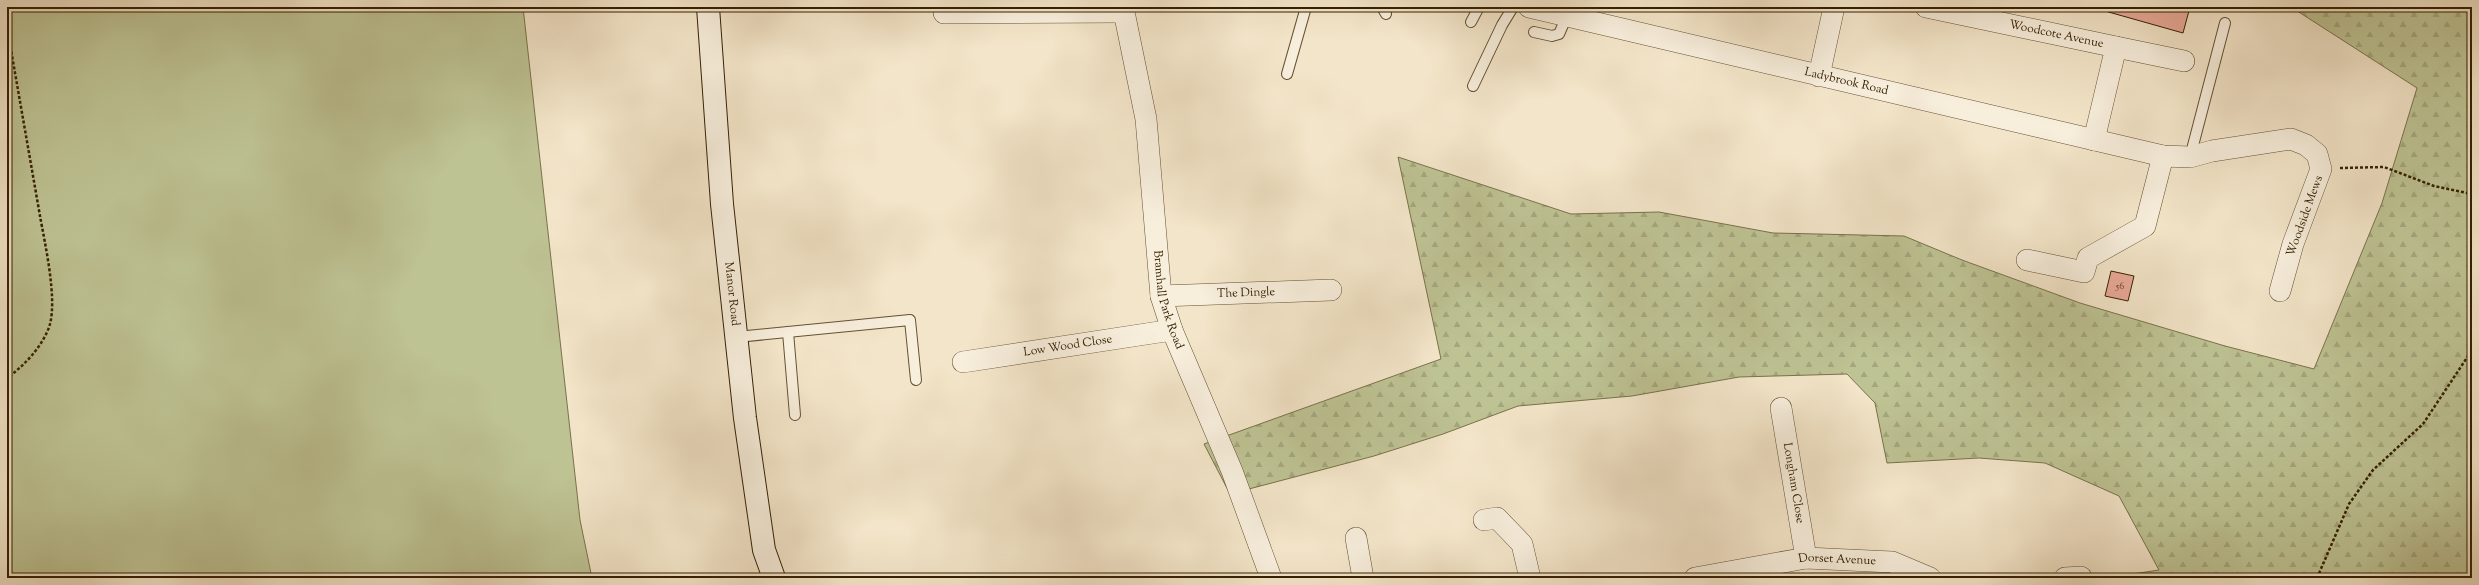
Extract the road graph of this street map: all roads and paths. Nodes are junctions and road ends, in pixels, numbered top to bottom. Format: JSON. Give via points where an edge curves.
{"nodes":[{"id":1,"x":708,"y":7,"type":"edge"},
{"id":2,"x":1306,"y":7,"type":"edge"},
{"id":3,"x":1479,"y":7,"type":"edge"},
{"id":4,"x":1513,"y":7,"type":"edge"},
{"id":5,"x":1529,"y":7,"type":"edge"},
{"id":6,"x":1834,"y":7,"type":"edge"},
{"id":7,"x":1926,"y":7,"type":"edge"},
{"id":8,"x":1123,"y":9,"type":"edge"},
{"id":9,"x":944,"y":13,"type":"dead end"},
{"id":10,"x":1567,"y":16,"type":"junction"},
{"id":11,"x":1472,"y":22,"type":"dead end"},
{"id":12,"x":2225,"y":23,"type":"dead end"},
{"id":13,"x":7,"y":27,"type":"edge"},
{"id":14,"x":1534,"y":32,"type":"dead end"},
{"id":15,"x":2116,"y":47,"type":"junction"},
{"id":16,"x":2184,"y":61,"type":"dead end"},
{"id":17,"x":1287,"y":74,"type":"dead end"},
{"id":18,"x":1819,"y":76,"type":"junction"},
{"id":19,"x":1473,"y":86,"type":"dead end"},
{"id":20,"x":2094,"y":140,"type":"junction"},
{"id":21,"x":2163,"y":156,"type":"junction"},
{"id":22,"x":2190,"y":157,"type":"junction"},
{"id":23,"x":2322,"y":169,"type":"junction"},
{"id":24,"x":2472,"y":194,"type":"edge"},
{"id":25,"x":2027,"y":260,"type":"dead end"},
{"id":26,"x":1331,"y":290,"type":"dead end"},
{"id":27,"x":2280,"y":291,"type":"dead end"},
{"id":28,"x":1161,"y":296,"type":"junction"},
{"id":29,"x":1172,"y":330,"type":"junction"},
{"id":30,"x":788,"y":332,"type":"junction"},
{"id":31,"x":737,"y":337,"type":"junction"},
{"id":32,"x":2472,"y":350,"type":"edge"},
{"id":33,"x":963,"y":362,"type":"dead end"},
{"id":34,"x":7,"y":378,"type":"edge"},
{"id":35,"x":916,"y":380,"type":"dead end"},
{"id":36,"x":1781,"y":408,"type":"dead end"},
{"id":37,"x":795,"y":416,"type":"dead end"},
{"id":38,"x":1484,"y":520,"type":"dead end"},
{"id":39,"x":1356,"y":538,"type":"dead end"},
{"id":40,"x":1806,"y":558,"type":"junction"},
{"id":41,"x":774,"y":578,"type":"edge"},
{"id":42,"x":1271,"y":578,"type":"edge"},
{"id":43,"x":1363,"y":578,"type":"edge"},
{"id":44,"x":1530,"y":578,"type":"edge"},
{"id":45,"x":1695,"y":578,"type":"edge"},
{"id":46,"x":1930,"y":578,"type":"edge"},
{"id":47,"x":2317,"y":578,"type":"edge"}],
"edges":[{"from":1,"to":31,"type":"street","name":"Manor Road","via":[[722,204]]},
{"from":2,"to":17,"type":"lane"},
{"from":3,"to":11,"type":"lane"},
{"from":4,"to":19,"type":"lane"},
{"from":5,"to":10,"type":"street","name":"Ladybrook Road"},
{"from":6,"to":18,"type":"street"},
{"from":7,"to":15,"type":"street","name":"Woodcote Avenue"},
{"from":8,"to":9,"type":"street"},
{"from":8,"to":28,"type":"street","name":"Bramhall Park Road","via":[[1146,120]]},
{"from":10,"to":14,"type":"lane","via":[[1559,34],[1552,36]]},
{"from":10,"to":18,"type":"street","name":"Ladybrook Road"},
{"from":12,"to":22,"type":"lane"},
{"from":13,"to":34,"type":"path","via":[[47,256],[51,299],[50,324],[37,348],[20,369]]},
{"from":15,"to":16,"type":"street","name":"Woodcote Avenue"},
{"from":15,"to":20,"type":"street","name":"Woodcote Avenue"},
{"from":18,"to":20,"type":"street","name":"Ladybrook Road"},
{"from":20,"to":21,"type":"street","name":"Ladybrook Road"},
{"from":21,"to":22,"type":"street","name":"Ladybrook Road"},
{"from":21,"to":25,"type":"street","via":[[2146,226],[2088,258],[2084,272]]},
{"from":22,"to":23,"type":"street","name":"Woodside Mews","via":[[2291,140],[2306,145],[2317,154]]},
{"from":23,"to":24,"type":"path","via":[[2384,167],[2434,186]]},
{"from":23,"to":27,"type":"street","name":"Woodside Mews","via":[[2294,244]]},
{"from":26,"to":28,"type":"street","name":"The Dingle"},
{"from":28,"to":29,"type":"street","name":"Bramhall Park Road"},
{"from":29,"to":33,"type":"street","name":"Low Wood Close"},
{"from":29,"to":42,"type":"street","name":"Bramhall Park Road","via":[[1232,471]]},
{"from":30,"to":31,"type":"lane"},
{"from":30,"to":35,"type":"lane","via":[[910,320]]},
{"from":30,"to":37,"type":"lane"},
{"from":31,"to":41,"type":"street","name":"Manor Road","via":[[745,418],[764,550]]},
{"from":32,"to":47,"type":"path","via":[[2423,424],[2373,470],[2349,504]]},
{"from":36,"to":40,"type":"street","name":"Longham Close"},
{"from":38,"to":44,"type":"street","via":[[1497,518],[1522,544]]},
{"from":39,"to":43,"type":"street"},
{"from":40,"to":45,"type":"street","name":"Dorset Avenue"},
{"from":40,"to":46,"type":"street","name":"Dorset Avenue","via":[[1892,562]]}]}
